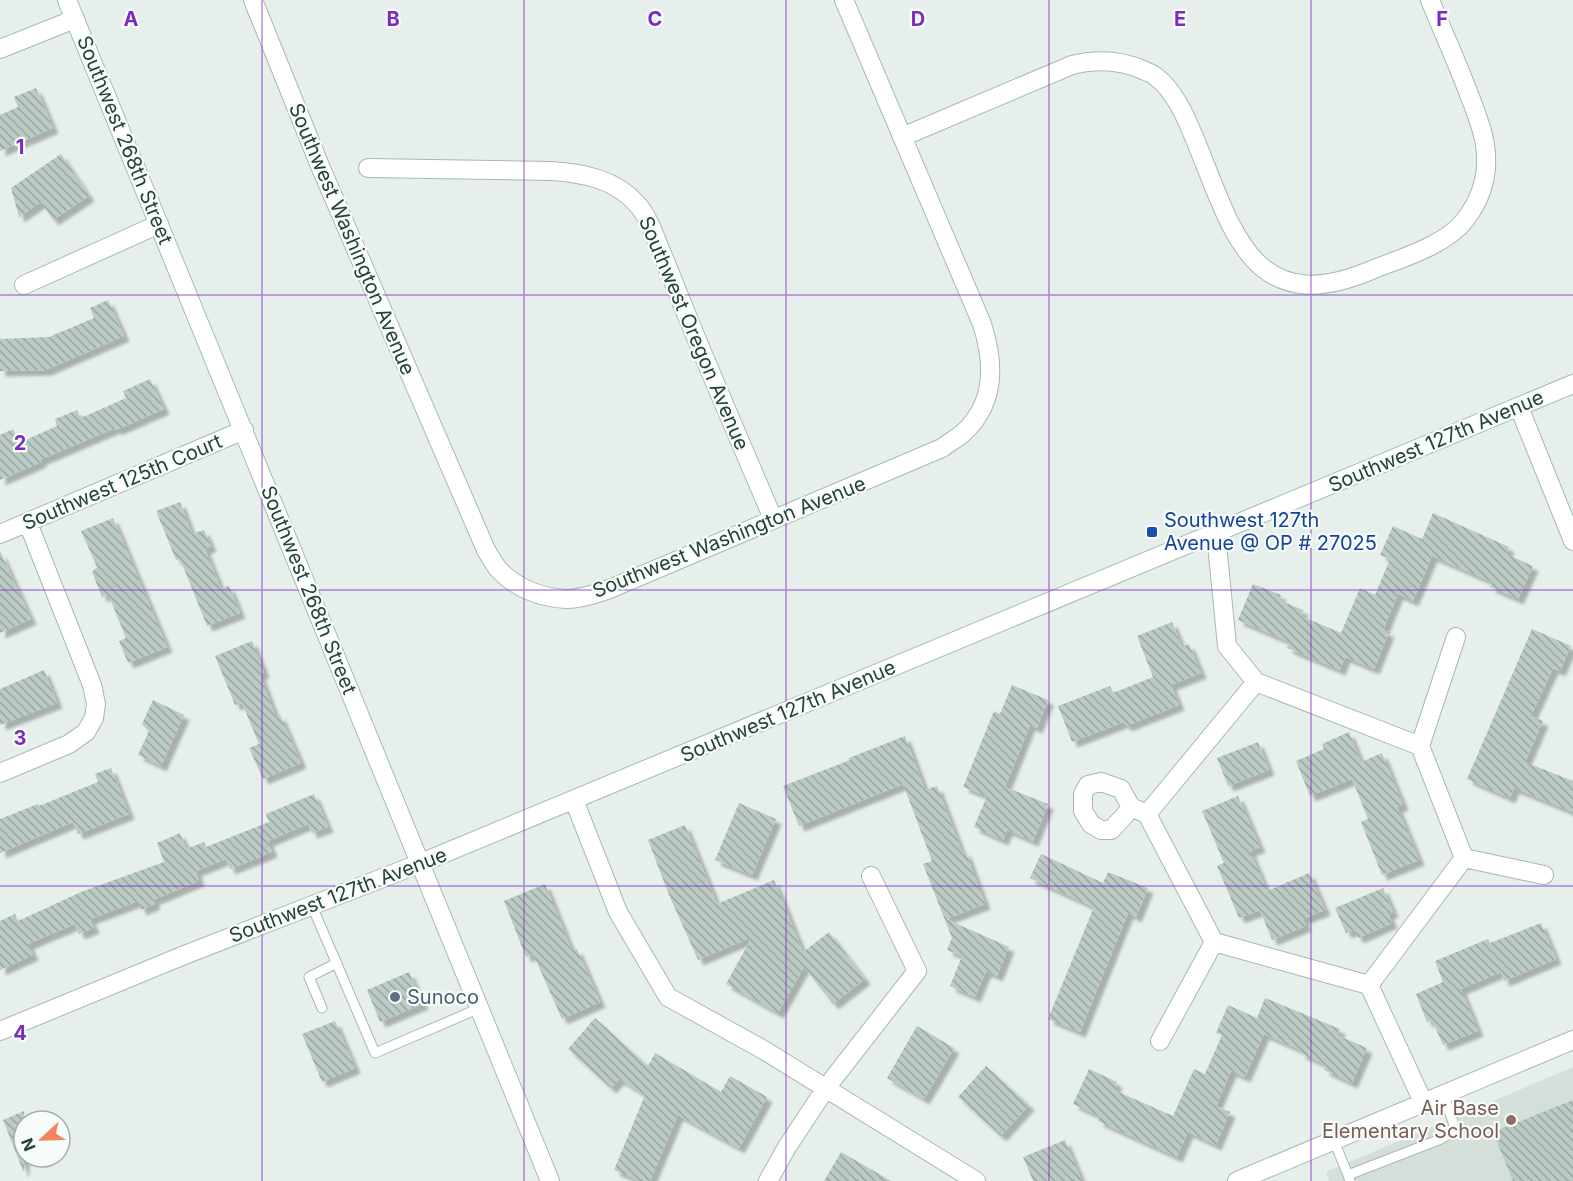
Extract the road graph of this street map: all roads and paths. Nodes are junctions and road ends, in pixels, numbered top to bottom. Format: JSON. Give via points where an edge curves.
{"nodes":[{"id":1,"x":67,"y":0,"type":"edge"},
{"id":2,"x":253,"y":0,"type":"edge"},
{"id":3,"x":844,"y":0,"type":"edge"},
{"id":4,"x":1430,"y":0,"type":"edge"},
{"id":5,"x":75,"y":19,"type":"junction"},
{"id":6,"x":0,"y":49,"type":"edge"},
{"id":7,"x":902,"y":137,"type":"junction"},
{"id":8,"x":368,"y":168,"type":"dead end"},
{"id":9,"x":159,"y":224,"type":"junction"},
{"id":10,"x":24,"y":285,"type":"dead end"},
{"id":11,"x":1573,"y":384,"type":"edge"},
{"id":12,"x":1519,"y":407,"type":"junction"},
{"id":13,"x":244,"y":430,"type":"junction"},
{"id":14,"x":773,"y":519,"type":"junction"},
{"id":15,"x":28,"y":523,"type":"junction"},
{"id":16,"x":0,"y":534,"type":"edge"},
{"id":17,"x":1216,"y":534,"type":"junction"},
{"id":18,"x":1573,"y":541,"type":"edge"},
{"id":19,"x":1456,"y":637,"type":"dead end"},
{"id":20,"x":1256,"y":682,"type":"junction"},
{"id":21,"x":1420,"y":746,"type":"junction"},
{"id":22,"x":0,"y":773,"type":"edge"},
{"id":23,"x":574,"y":800,"type":"junction"},
{"id":24,"x":1464,"y":858,"type":"junction"},
{"id":25,"x":421,"y":863,"type":"junction"},
{"id":26,"x":1544,"y":875,"type":"dead end"},
{"id":27,"x":871,"y":876,"type":"dead end"},
{"id":28,"x":312,"y":906,"type":"junction"},
{"id":29,"x":1214,"y":942,"type":"junction"},
{"id":30,"x":337,"y":963,"type":"junction"},
{"id":31,"x":1369,"y":985,"type":"junction"},
{"id":32,"x":322,"y":1008,"type":"dead end"},
{"id":33,"x":480,"y":1008,"type":"junction"},
{"id":34,"x":0,"y":1031,"type":"edge"},
{"id":35,"x":1573,"y":1040,"type":"edge"},
{"id":36,"x":1160,"y":1041,"type":"dead end"},
{"id":37,"x":826,"y":1088,"type":"junction"},
{"id":38,"x":1444,"y":1095,"type":"junction"},
{"id":39,"x":1424,"y":1104,"type":"junction"},
{"id":40,"x":1334,"y":1141,"type":"junction"},
{"id":41,"x":1349,"y":1178,"type":"edge"},
{"id":42,"x":550,"y":1181,"type":"edge"},
{"id":43,"x":768,"y":1181,"type":"edge"},
{"id":44,"x":976,"y":1181,"type":"edge"},
{"id":45,"x":1237,"y":1181,"type":"edge"}],
"edges":[{"from":1,"to":5,"type":"street","name":"Southwest 268th Street"},
{"from":2,"to":14,"type":"street","name":"Southwest Washington Avenue","via":[[320,166],[486,550],[498,568],[526,590],[568,599],[612,588]]},
{"from":3,"to":7,"type":"street","name":"Southwest Washington Avenue"},
{"from":4,"to":7,"type":"street","via":[[1485,141],[1482,192],[1461,226],[1445,237],[1328,285],[1305,285],[1283,279],[1251,258],[1228,222],[1187,120],[1172,94],[1155,76],[1133,66],[1110,61],[1072,65]]},
{"from":5,"to":6,"type":"street"},
{"from":5,"to":9,"type":"street","name":"Southwest 268th Street"},
{"from":7,"to":14,"type":"street","name":"Southwest Washington Avenue","via":[[982,324],[991,363],[986,401],[962,434],[942,448]]},
{"from":8,"to":14,"type":"street","name":"Southwest Oregon Avenue","via":[[573,172],[625,192],[639,206],[653,232]]},
{"from":9,"to":10,"type":"street"},
{"from":9,"to":13,"type":"street","name":"Southwest 268th Street"},
{"from":11,"to":12,"type":"street","name":"Southwest 127th Avenue"},
{"from":12,"to":17,"type":"street","name":"Southwest 127th Avenue"},
{"from":12,"to":18,"type":"street"},
{"from":13,"to":15,"type":"street","name":"Southwest 125th Court"},
{"from":13,"to":25,"type":"street","name":"Southwest 268th Street"},
{"from":15,"to":16,"type":"street","name":"Southwest 125th Court"},
{"from":15,"to":22,"type":"street","via":[[96,704],[86,732],[69,744]]},
{"from":17,"to":20,"type":"street","via":[[1227,646]]},
{"from":17,"to":23,"type":"street","name":"Southwest 127th Avenue"},
{"from":19,"to":21,"type":"street"},
{"from":20,"to":21,"type":"street"},
{"from":20,"to":29,"type":"street","via":[[1139,810]]},
{"from":21,"to":24,"type":"street"},
{"from":23,"to":25,"type":"street","name":"Southwest 127th Avenue"},
{"from":23,"to":37,"type":"street","via":[[618,912],[668,997]]},
{"from":24,"to":26,"type":"street"},
{"from":24,"to":31,"type":"street"},
{"from":25,"to":28,"type":"street","name":"Southwest 127th Avenue"},
{"from":25,"to":33,"type":"street","name":"Southwest 268th Street"},
{"from":27,"to":37,"type":"street","via":[[917,971]]},
{"from":28,"to":30,"type":"lane"},
{"from":28,"to":34,"type":"street","name":"Southwest 127th Avenue"},
{"from":29,"to":31,"type":"street"},
{"from":29,"to":36,"type":"street"},
{"from":30,"to":32,"type":"lane","via":[[309,977]]},
{"from":30,"to":33,"type":"lane","via":[[375,1053]]},
{"from":31,"to":39,"type":"street"},
{"from":33,"to":42,"type":"street","name":"Southwest 268th Street"},
{"from":35,"to":38,"type":"street"},
{"from":37,"to":43,"type":"street"},
{"from":37,"to":44,"type":"street"},
{"from":38,"to":39,"type":"street"},
{"from":38,"to":41,"type":"lane","via":[[1454,1125],[1450,1133]]},
{"from":39,"to":40,"type":"street"},
{"from":40,"to":41,"type":"lane"},
{"from":40,"to":45,"type":"street"}]}
